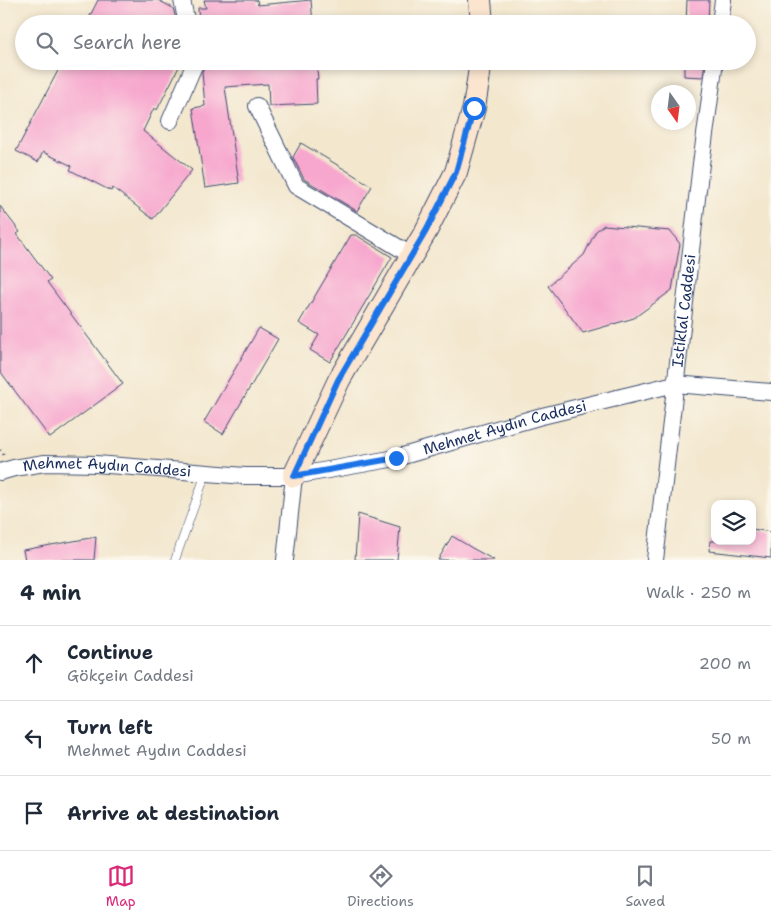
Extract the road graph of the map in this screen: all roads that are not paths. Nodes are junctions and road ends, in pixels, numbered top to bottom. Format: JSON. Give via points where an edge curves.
{"nodes":[{"id":1,"x":182,"y":0,"type":"edge"},
{"id":2,"x":480,"y":0,"type":"edge"},
{"id":3,"x":723,"y":0,"type":"edge"},
{"id":4,"x":185,"y":15,"type":"edge"},
{"id":5,"x":481,"y":15,"type":"edge"},
{"id":6,"x":721,"y":15,"type":"edge"},
{"id":7,"x":192,"y":70,"type":"edge"},
{"id":8,"x":480,"y":70,"type":"edge"},
{"id":9,"x":714,"y":70,"type":"edge"},
{"id":10,"x":257,"y":106,"type":"dead end"},
{"id":11,"x":170,"y":121,"type":"dead end"},
{"id":12,"x":411,"y":255,"type":"junction"},
{"id":13,"x":675,"y":384,"type":"junction"},
{"id":14,"x":771,"y":392,"type":"edge"},
{"id":15,"x":0,"y":472,"type":"edge"},
{"id":16,"x":206,"y":473,"type":"junction"},
{"id":17,"x":294,"y":476,"type":"junction"},
{"id":18,"x":174,"y":560,"type":"edge"},
{"id":19,"x":285,"y":560,"type":"edge"},
{"id":20,"x":655,"y":560,"type":"edge"}],
"edges":[{"from":1,"to":4,"type":"street"},
{"from":2,"to":5,"type":"street"},
{"from":3,"to":6,"type":"street"},
{"from":7,"to":11,"type":"street"},
{"from":8,"to":12,"type":"street","via":[[474,108],[456,172]]},
{"from":9,"to":13,"type":"street","name":"Istiklal Caddesi"},
{"from":10,"to":12,"type":"street","via":[[296,186]]},
{"from":12,"to":17,"type":"street","via":[[338,380]]},
{"from":13,"to":14,"type":"street","name":"Mehmet Aydın Caddesi"},
{"from":13,"to":17,"type":"street","name":"Mehmet Aydın Caddesi","via":[[538,417],[396,458]]},
{"from":13,"to":20,"type":"street","name":"Istiklal Caddesi"},
{"from":15,"to":16,"type":"street","name":"Mehmet Aydın Caddesi","via":[[45,463],[70,463]]},
{"from":16,"to":17,"type":"street","name":"Mehmet Aydın Caddesi"},
{"from":16,"to":18,"type":"lane"},
{"from":17,"to":19,"type":"street"}]}
